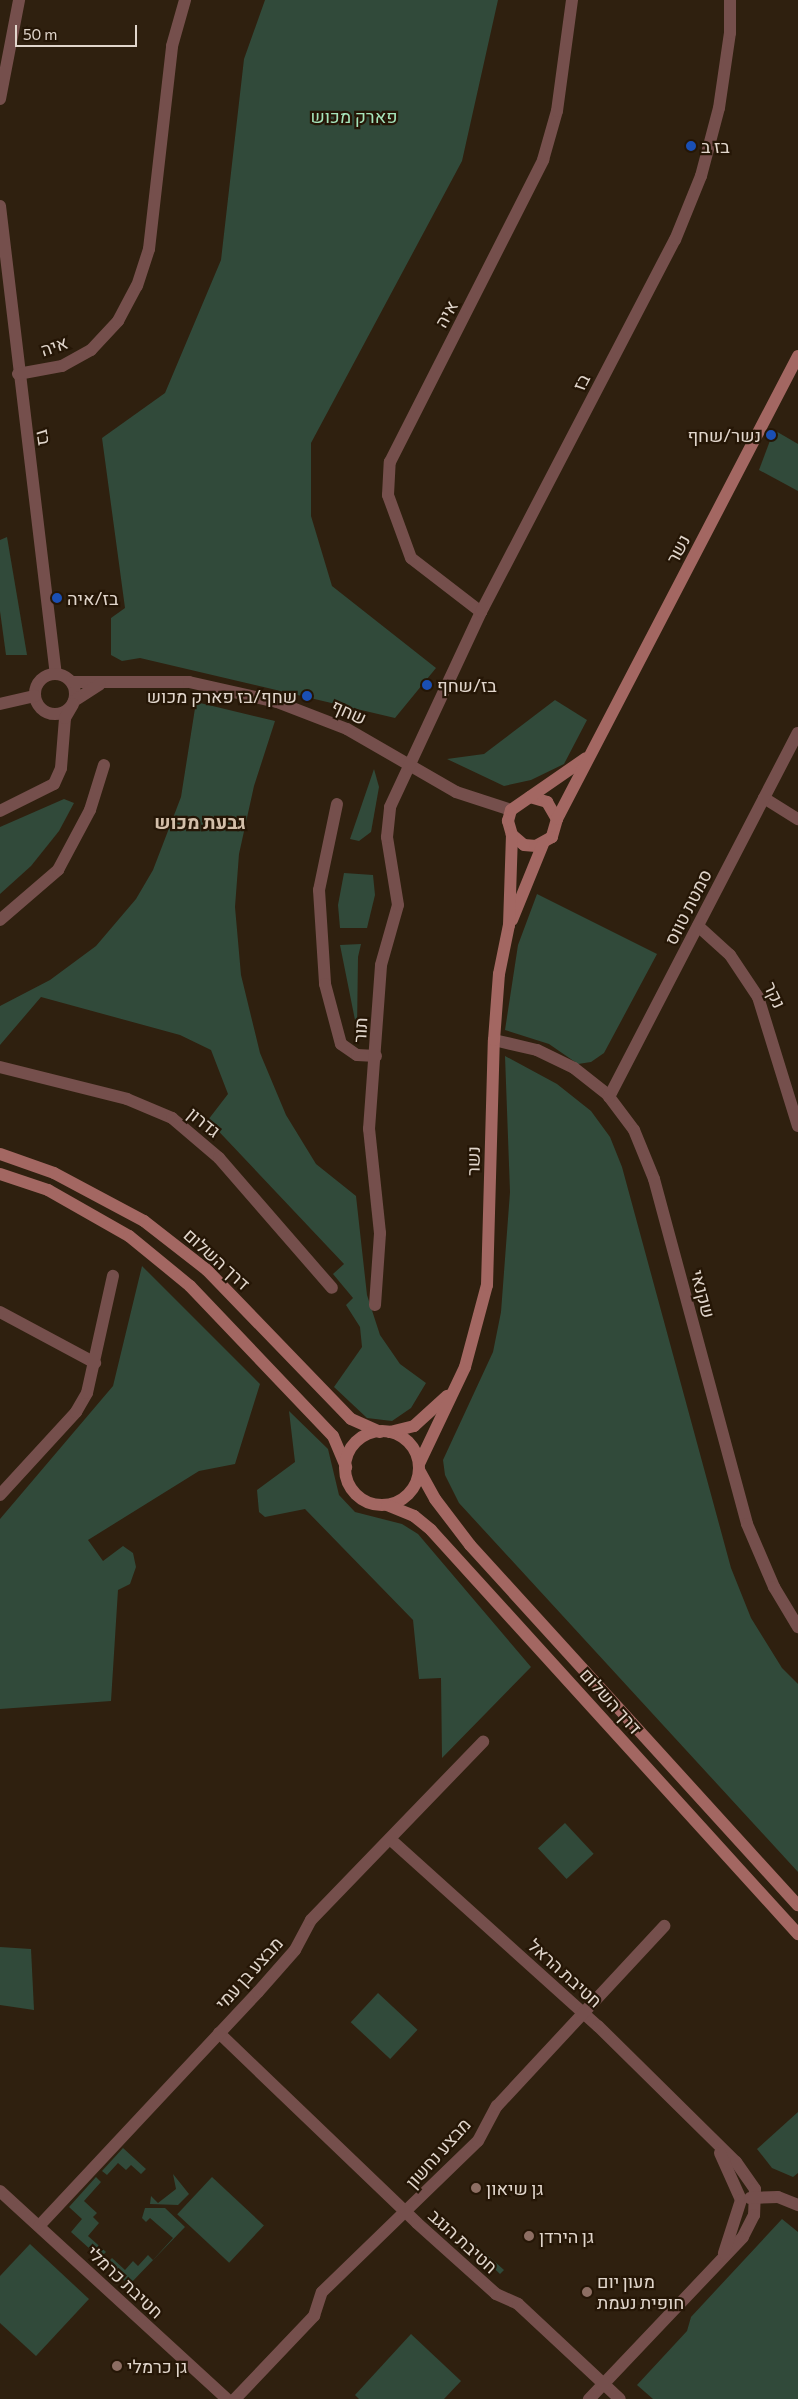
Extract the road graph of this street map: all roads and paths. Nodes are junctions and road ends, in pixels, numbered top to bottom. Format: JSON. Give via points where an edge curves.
{"nodes":[{"id":1,"x":19,"y":0,"type":"edge"},
{"id":2,"x":184,"y":0,"type":"edge"},
{"id":3,"x":572,"y":0,"type":"edge"},
{"id":4,"x":730,"y":0,"type":"edge"},
{"id":5,"x":0,"y":99,"type":"edge"},
{"id":6,"x":0,"y":206,"type":"edge"},
{"id":7,"x":798,"y":356,"type":"edge"},
{"id":8,"x":18,"y":374,"type":"junction"},
{"id":9,"x":481,"y":612,"type":"junction"},
{"id":10,"x":56,"y":673,"type":"junction"},
{"id":11,"x":72,"y":682,"type":"junction"},
{"id":12,"x":100,"y":684,"type":"junction"},
{"id":13,"x":35,"y":696,"type":"junction"},
{"id":14,"x":73,"y":702,"type":"junction"},
{"id":15,"x":0,"y":704,"type":"edge"},
{"id":16,"x":44,"y":711,"type":"junction"},
{"id":17,"x":798,"y":733,"type":"edge"},
{"id":18,"x":62,"y":743,"type":"junction"},
{"id":19,"x":587,"y":757,"type":"junction"},
{"id":20,"x":408,"y":763,"type":"junction"},
{"id":21,"x":104,"y":765,"type":"dead end"},
{"id":22,"x":530,"y":797,"type":"junction"},
{"id":23,"x":764,"y":798,"type":"junction"},
{"id":24,"x":337,"y":804,"type":"dead end"},
{"id":25,"x":511,"y":810,"type":"junction"},
{"id":26,"x":0,"y":811,"type":"edge"},
{"id":27,"x":557,"y":818,"type":"junction"},
{"id":28,"x":798,"y":819,"type":"edge"},
{"id":29,"x":512,"y":835,"type":"junction"},
{"id":30,"x":543,"y":844,"type":"junction"},
{"id":31,"x":0,"y":920,"type":"edge"},
{"id":32,"x":509,"y":925,"type":"junction"},
{"id":33,"x":698,"y":926,"type":"junction"},
{"id":34,"x":494,"y":1040,"type":"junction"},
{"id":35,"x":376,"y":1056,"type":"junction"},
{"id":36,"x":0,"y":1067,"type":"edge"},
{"id":37,"x":609,"y":1097,"type":"junction"},
{"id":38,"x":798,"y":1126,"type":"edge"},
{"id":39,"x":0,"y":1154,"type":"edge"},
{"id":40,"x":0,"y":1174,"type":"edge"},
{"id":41,"x":114,"y":1276,"type":"dead end"},
{"id":42,"x":332,"y":1288,"type":"dead end"},
{"id":43,"x":375,"y":1305,"type":"dead end"},
{"id":44,"x":0,"y":1312,"type":"edge"},
{"id":45,"x":95,"y":1363,"type":"junction"},
{"id":46,"x":451,"y":1392,"type":"junction"},
{"id":47,"x":385,"y":1432,"type":"junction"},
{"id":48,"x":346,"y":1467,"type":"junction"},
{"id":49,"x":419,"y":1467,"type":"junction"},
{"id":50,"x":1,"y":1493,"type":"edge"},
{"id":51,"x":387,"y":1505,"type":"junction"},
{"id":52,"x":798,"y":1627,"type":"edge"},
{"id":53,"x":483,"y":1742,"type":"dead end"},
{"id":54,"x":390,"y":1839,"type":"junction"},
{"id":55,"x":798,"y":1905,"type":"edge"},
{"id":56,"x":664,"y":1926,"type":"dead end"},
{"id":57,"x":798,"y":1934,"type":"edge"},
{"id":58,"x":585,"y":2015,"type":"junction"},
{"id":59,"x":218,"y":2033,"type":"junction"},
{"id":60,"x":710,"y":2139,"type":"junction"},
{"id":61,"x":0,"y":2190,"type":"edge"},
{"id":62,"x":756,"y":2197,"type":"junction"},
{"id":63,"x":741,"y":2200,"type":"junction"},
{"id":64,"x":798,"y":2204,"type":"edge"},
{"id":65,"x":405,"y":2212,"type":"junction"},
{"id":66,"x":39,"y":2226,"type":"junction"},
{"id":67,"x":722,"y":2257,"type":"junction"},
{"id":68,"x":603,"y":2384,"type":"junction"},
{"id":69,"x":227,"y":2399,"type":"edge"},
{"id":70,"x":235,"y":2399,"type":"edge"},
{"id":71,"x":589,"y":2399,"type":"edge"},
{"id":72,"x":620,"y":2399,"type":"edge"}],
"edges":[{"from":1,"to":5,"type":"street"},
{"from":2,"to":8,"type":"street","name":"איה","via":[[172,46],[149,250],[137,286],[118,321],[92,350],[62,366]]},
{"from":3,"to":9,"type":"street","name":"איה","via":[[557,111],[543,160],[390,462],[388,495],[411,558]]},
{"from":4,"to":9,"type":"street","name":"בז","via":[[730,33],[719,108],[701,176],[675,240]]},
{"from":6,"to":8,"type":"street","name":"בז"},
{"from":7,"to":19,"type":"street","name":"נשר"},
{"from":8,"to":10,"type":"street","name":"בז"},
{"from":9,"to":20,"type":"street","name":"בז"},
{"from":10,"to":11,"type":"street"},
{"from":10,"to":13,"type":"street","via":[[41,679]]},
{"from":11,"to":12,"type":"street","name":"שחף"},
{"from":11,"to":14,"type":"street"},
{"from":12,"to":14,"type":"street","name":"שחף"},
{"from":12,"to":20,"type":"street","name":"שחף","via":[[151,679],[189,682],[277,702],[347,730]]},
{"from":13,"to":15,"type":"street"},
{"from":13,"to":16,"type":"street"},
{"from":14,"to":16,"type":"street","via":[[58,714]]},
{"from":14,"to":18,"type":"street"},
{"from":16,"to":18,"type":"street"},
{"from":17,"to":23,"type":"street","name":"סמטת טווס"},
{"from":18,"to":26,"type":"street","via":[[61,768],[54,784]]},
{"from":19,"to":22,"type":"street","name":"נשר"},
{"from":19,"to":27,"type":"street","name":"נשר"},
{"from":20,"to":25,"type":"street","name":"שחף","via":[[456,792]]},
{"from":20,"to":35,"type":"street","name":"תור","via":[[387,822],[398,904],[381,965]]},
{"from":21,"to":31,"type":"street","via":[[90,810],[58,870]]},
{"from":22,"to":25,"type":"street"},
{"from":22,"to":27,"type":"street","via":[[547,802]]},
{"from":23,"to":28,"type":"street"},
{"from":23,"to":33,"type":"street","name":"סמטת טווס"},
{"from":24,"to":35,"type":"street","via":[[319,890],[325,984],[341,1044],[358,1055]]},
{"from":25,"to":29,"type":"street","via":[[508,821]]},
{"from":27,"to":30,"type":"street","via":[[554,834]]},
{"from":29,"to":30,"type":"street","via":[[528,846]]},
{"from":29,"to":32,"type":"street","name":"נשר"},
{"from":30,"to":32,"type":"street","name":"נשר"},
{"from":32,"to":34,"type":"street","name":"נשר","via":[[499,974]]},
{"from":33,"to":37,"type":"street","name":"סמטת טווס"},
{"from":33,"to":38,"type":"street","name":"נקר","via":[[730,955],[758,997]]},
{"from":34,"to":37,"type":"street","name":"שקנאי","via":[[556,1058]]},
{"from":34,"to":46,"type":"street","name":"נשר","via":[[487,1285],[474,1340]]},
{"from":35,"to":43,"type":"street","name":"תור","via":[[369,1129],[380,1233]]},
{"from":36,"to":42,"type":"street","name":"גדרון","via":[[127,1099],[172,1118],[219,1158]]},
{"from":37,"to":52,"type":"street","name":"שקנאי","via":[[634,1130],[654,1179],[747,1524],[774,1587]]},
{"from":39,"to":47,"type":"street","name":"דרך השלום","via":[[54,1173],[144,1221],[208,1270],[351,1418]]},
{"from":40,"to":48,"type":"street","via":[[48,1190],[129,1236],[190,1286],[333,1436]]},
{"from":41,"to":45,"type":"street"},
{"from":44,"to":45,"type":"street"},
{"from":45,"to":50,"type":"street","via":[[87,1393],[76,1412]]},
{"from":46,"to":47,"type":"street","name":"נשר","via":[[414,1426]]},
{"from":46,"to":49,"type":"street","name":"נשר"},
{"from":47,"to":48,"type":"street","via":[[357,1442]]},
{"from":47,"to":49,"type":"street","via":[[409,1443]]},
{"from":48,"to":51,"type":"street","via":[[356,1494],[370,1503]]},
{"from":49,"to":51,"type":"street","via":[[408,1495]]},
{"from":49,"to":55,"type":"street","name":"דרך השלום","via":[[435,1499],[470,1544]]},
{"from":51,"to":57,"type":"street","name":"דרך השלום","via":[[414,1516],[431,1530]]},
{"from":53,"to":54,"type":"street","name":"מבצע בן עמי"},
{"from":54,"to":58,"type":"street","name":"חטיבת הראל"},
{"from":54,"to":59,"type":"street","name":"מבצע בן עמי","via":[[311,1920],[295,1950]]},
{"from":56,"to":58,"type":"street","name":"מבצע נחשון"},
{"from":58,"to":60,"type":"street","name":"חטיבת הראל"},
{"from":58,"to":65,"type":"street","name":"מבצע נחשון","via":[[497,2106],[478,2141]]},
{"from":59,"to":65,"type":"street","name":"חטיבת הנגב"},
{"from":59,"to":66,"type":"street","name":"מבצע בן עמי"},
{"from":60,"to":62,"type":"street","name":"חטיבת הראל","via":[[744,2171]]},
{"from":60,"to":63,"type":"street","name":"חטיבת הראל","via":[[732,2173]]},
{"from":61,"to":66,"type":"street","name":"חטיבת כרמלי"},
{"from":62,"to":63,"type":"street"},
{"from":62,"to":64,"type":"street","via":[[778,2197]]},
{"from":62,"to":67,"type":"street","via":[[748,2230]]},
{"from":63,"to":67,"type":"street","via":[[738,2221]]},
{"from":65,"to":68,"type":"street","name":"חטיבת הנגב","via":[[496,2294],[518,2304]]},
{"from":65,"to":70,"type":"street","name":"מבצע נחשון","via":[[393,2219],[322,2292],[314,2316]]},
{"from":66,"to":69,"type":"street","name":"חטיבת כרמלי"},
{"from":67,"to":68,"type":"street"},
{"from":68,"to":71,"type":"street"},
{"from":68,"to":72,"type":"street","name":"חטיבת הנגב"}]}
